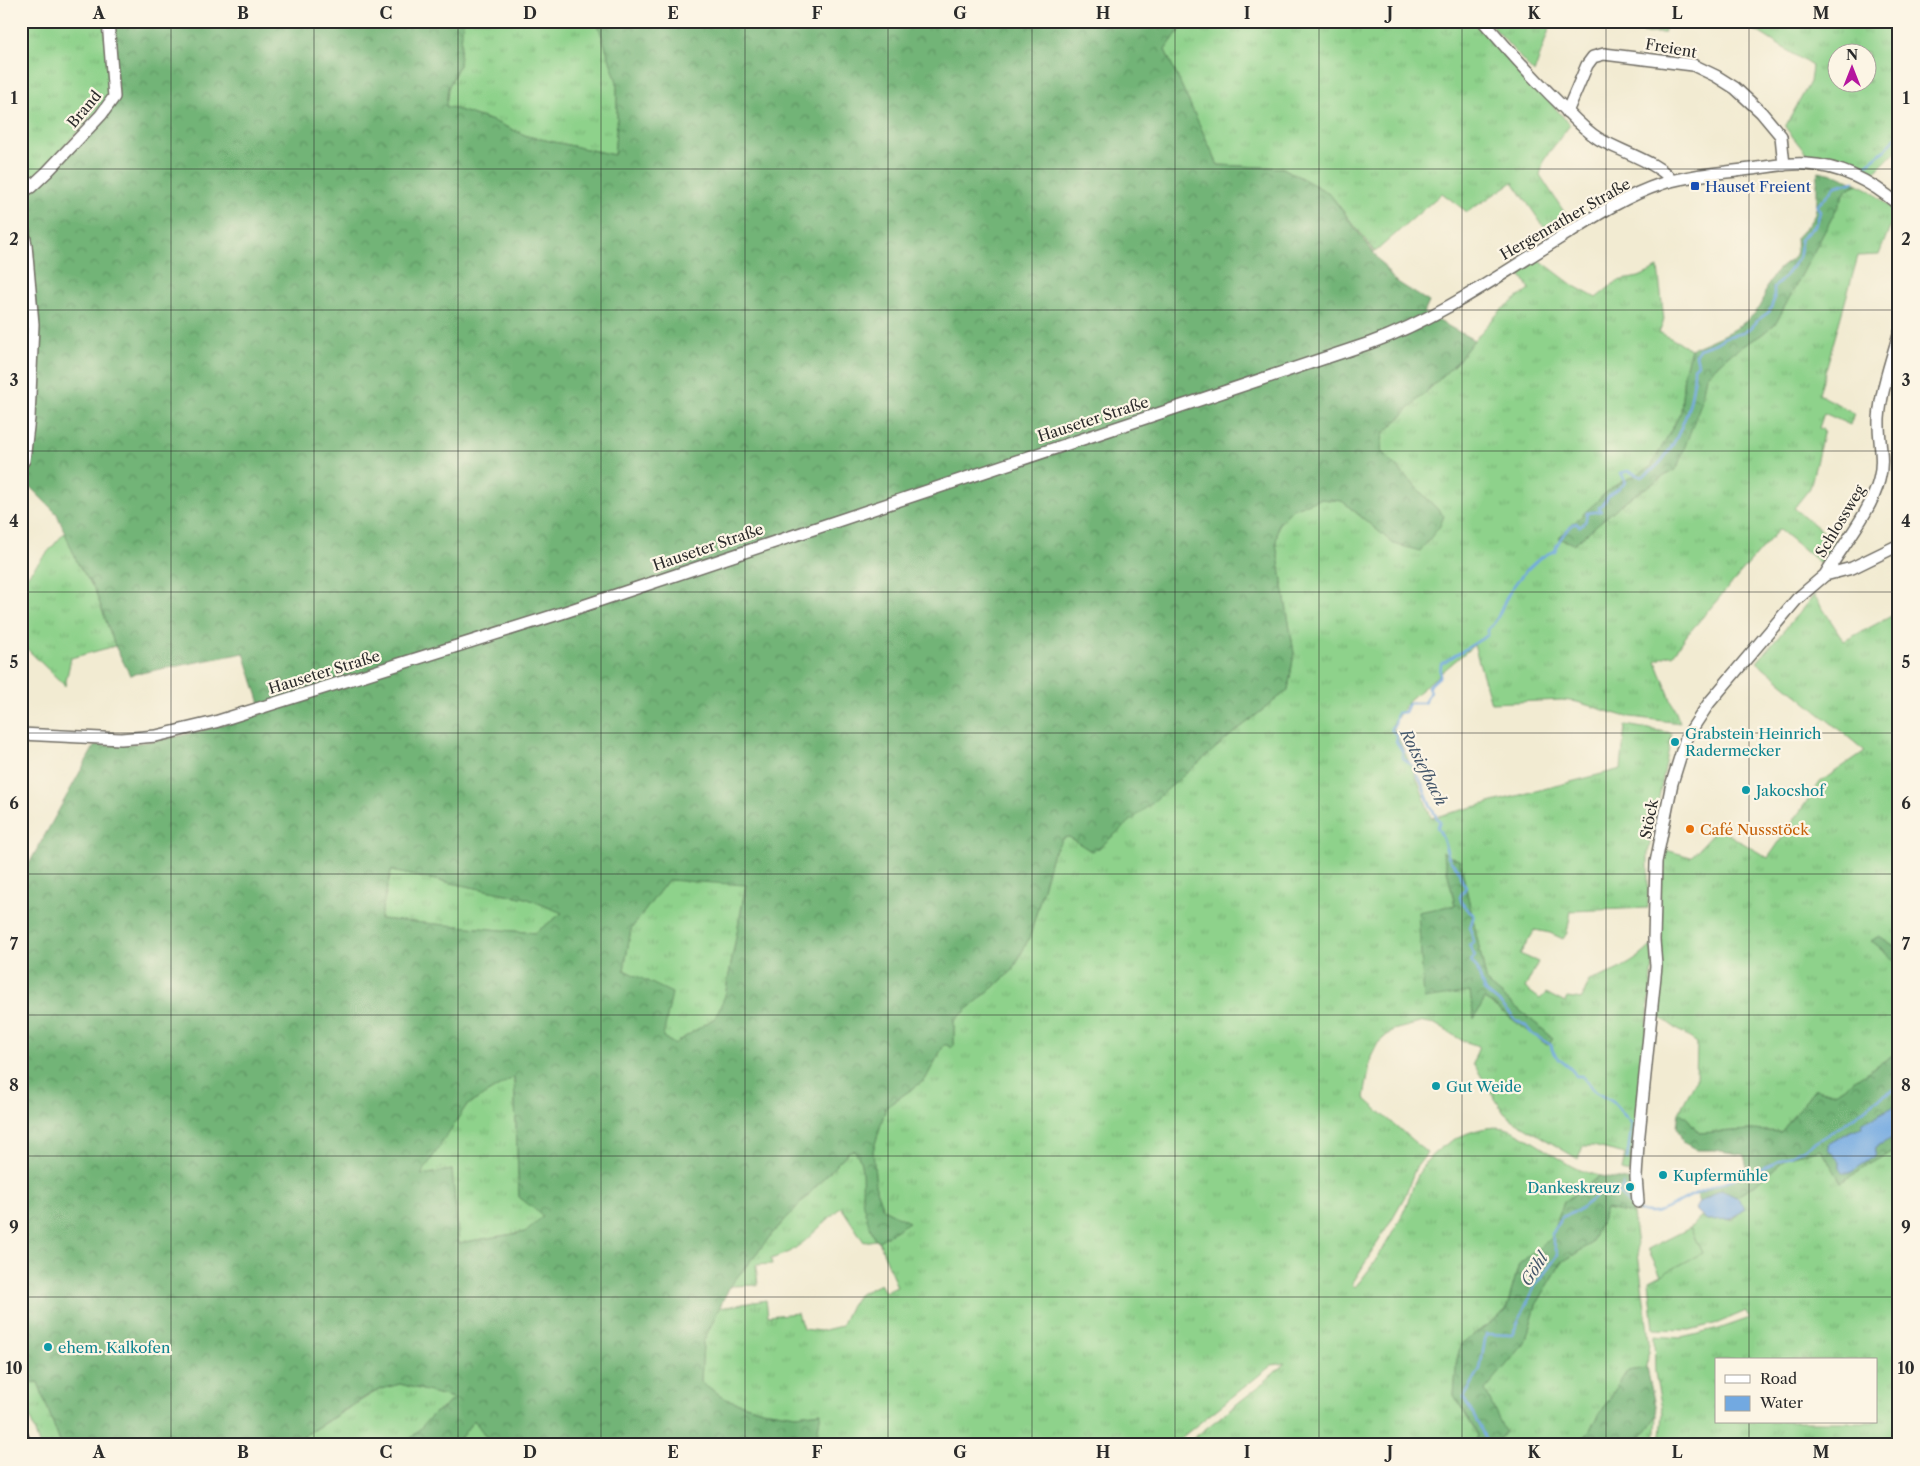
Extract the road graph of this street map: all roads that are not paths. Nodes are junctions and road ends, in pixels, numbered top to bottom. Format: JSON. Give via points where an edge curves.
{"nodes":[{"id":1,"x":108,"y":21,"type":"edge"},
{"id":2,"x":1483,"y":21,"type":"edge"},
{"id":3,"x":1567,"y":112,"type":"junction"},
{"id":4,"x":1784,"y":165,"type":"junction"},
{"id":5,"x":1671,"y":181,"type":"junction"},
{"id":6,"x":21,"y":192,"type":"edge"},
{"id":7,"x":1899,"y":204,"type":"edge"},
{"id":8,"x":21,"y":218,"type":"edge"},
{"id":9,"x":1395,"y":334,"type":"joint"},
{"id":10,"x":1899,"y":334,"type":"edge"},
{"id":11,"x":21,"y":464,"type":"edge"},
{"id":12,"x":1899,"y":545,"type":"edge"},
{"id":13,"x":1825,"y":575,"type":"junction"},
{"id":14,"x":21,"y":734,"type":"edge"},
{"id":15,"x":1638,"y":1202,"type":"dead end"}],
"edges":[{"from":1,"to":6,"type":"street","name":"Brand","via":[[114,97],[48,172]]},
{"from":2,"to":3,"type":"street"},
{"from":3,"to":4,"type":"street","name":"Freient","via":[[1593,57],[1604,54],[1693,65],[1735,88],[1761,112],[1781,136]]},
{"from":3,"to":5,"type":"street","via":[[1580,126],[1601,140],[1650,164],[1669,176]]},
{"from":4,"to":5,"type":"street","name":"Hergenrather Straße"},
{"from":4,"to":7,"type":"street","name":"Hergenrather Straße","via":[[1806,164],[1842,171],[1880,189]]},
{"from":5,"to":9,"type":"street","name":"Hergenrather Straße","via":[[1619,202]]},
{"from":8,"to":11,"type":"street","via":[[33,324],[29,418]]},
{"from":9,"to":14,"type":"street","name":"Hauseter Straße","via":[[562,613],[216,722],[156,736],[121,740]]},
{"from":10,"to":13,"type":"street","name":"Schlossweg","via":[[1881,404],[1882,465],[1877,487]]},
{"from":12,"to":13,"type":"street","name":"Stöck","via":[[1852,568]]},
{"from":13,"to":15,"type":"street","name":"Stöck","via":[[1797,599],[1710,703],[1686,738],[1678,761],[1656,862],[1656,966],[1638,1144]]}]}
